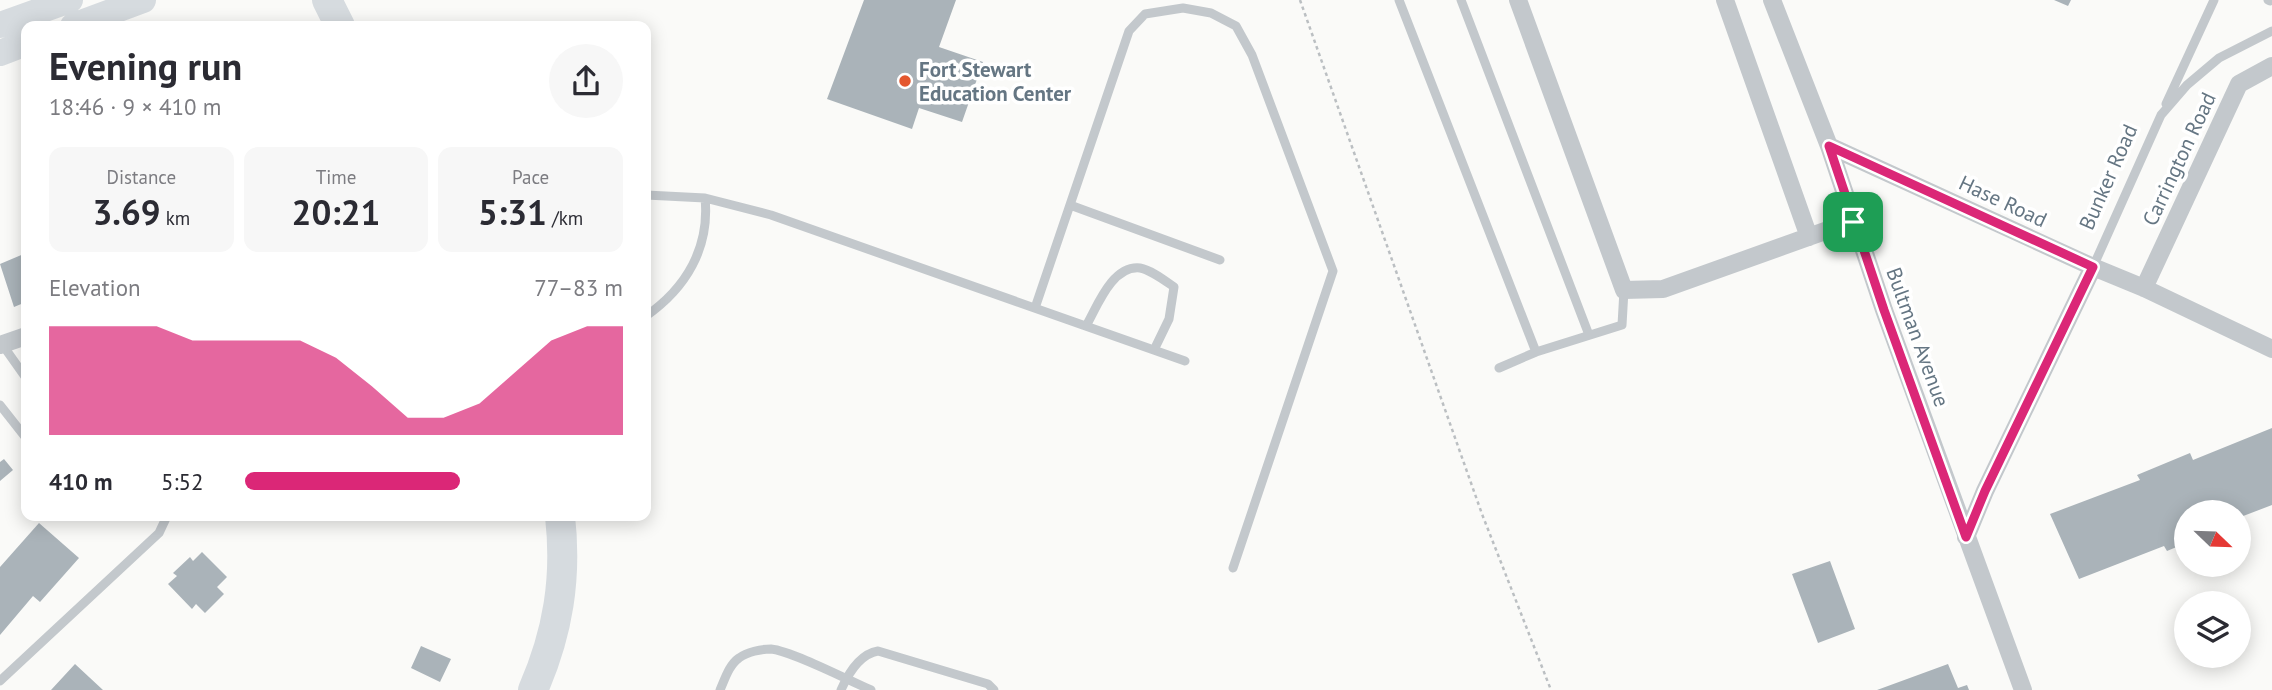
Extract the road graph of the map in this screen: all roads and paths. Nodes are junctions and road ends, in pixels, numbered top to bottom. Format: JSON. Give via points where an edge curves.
{"nodes":[{"id":1,"x":70,"y":0,"type":"edge"},
{"id":2,"x":142,"y":0,"type":"edge"},
{"id":3,"x":327,"y":0,"type":"edge"},
{"id":4,"x":1300,"y":0,"type":"edge"},
{"id":5,"x":1399,"y":0,"type":"edge"},
{"id":6,"x":1461,"y":0,"type":"edge"},
{"id":7,"x":1518,"y":0,"type":"edge"},
{"id":8,"x":1725,"y":0,"type":"edge"},
{"id":9,"x":1772,"y":0,"type":"edge"},
{"id":10,"x":2214,"y":0,"type":"edge"},
{"id":11,"x":100,"y":14,"type":"edge"},
{"id":12,"x":338,"y":21,"type":"edge"},
{"id":13,"x":0,"y":25,"type":"edge"},
{"id":14,"x":2272,"y":31,"type":"edge"},
{"id":15,"x":21,"y":45,"type":"edge"},
{"id":16,"x":0,"y":52,"type":"edge"},
{"id":17,"x":2272,"y":66,"type":"edge"},
{"id":18,"x":2161,"y":115,"type":"junction"},
{"id":19,"x":1829,"y":146,"type":"junction"},
{"id":20,"x":651,"y":195,"type":"edge"},
{"id":21,"x":705,"y":198,"type":"junction"},
{"id":22,"x":1070,"y":205,"type":"junction"},
{"id":23,"x":1853,"y":222,"type":"junction"},
{"id":24,"x":1809,"y":237,"type":"junction"},
{"id":25,"x":1220,"y":260,"type":"dead end"},
{"id":26,"x":2093,"y":267,"type":"junction"},
{"id":27,"x":2144,"y":288,"type":"junction"},
{"id":28,"x":1624,"y":290,"type":"junction"},
{"id":29,"x":1035,"y":308,"type":"junction"},
{"id":30,"x":651,"y":312,"type":"edge"},
{"id":31,"x":1086,"y":326,"type":"junction"},
{"id":32,"x":1589,"y":335,"type":"junction"},
{"id":33,"x":21,"y":338,"type":"edge"},
{"id":34,"x":1,"y":344,"type":"edge"},
{"id":35,"x":2272,"y":349,"type":"edge"},
{"id":36,"x":1154,"y":350,"type":"junction"},
{"id":37,"x":1536,"y":352,"type":"junction"},
{"id":38,"x":1185,"y":361,"type":"dead end"},
{"id":39,"x":1499,"y":368,"type":"dead end"},
{"id":40,"x":21,"y":371,"type":"edge"},
{"id":41,"x":0,"y":405,"type":"edge"},
{"id":42,"x":21,"y":432,"type":"edge"},
{"id":43,"x":165,"y":521,"type":"edge"},
{"id":44,"x":561,"y":521,"type":"edge"},
{"id":45,"x":1966,"y":537,"type":"junction"},
{"id":46,"x":1233,"y":568,"type":"dead end"},
{"id":47,"x":845,"y":679,"type":"junction"},
{"id":48,"x":0,"y":681,"type":"edge"},
{"id":49,"x":533,"y":690,"type":"edge"},
{"id":50,"x":720,"y":690,"type":"edge"},
{"id":51,"x":841,"y":690,"type":"edge"},
{"id":52,"x":872,"y":690,"type":"edge"},
{"id":53,"x":994,"y":690,"type":"edge"},
{"id":54,"x":1551,"y":690,"type":"edge"},
{"id":55,"x":2023,"y":690,"type":"edge"}],
"edges":[{"from":1,"to":13,"type":"main road","via":[[33,8]]},
{"from":2,"to":11,"type":"main road"},
{"from":3,"to":12,"type":"main road"},
{"from":4,"to":54,"type":"path","via":[[1482,514]]},
{"from":5,"to":37,"type":"lane"},
{"from":6,"to":32,"type":"lane"},
{"from":7,"to":28,"type":"street"},
{"from":8,"to":24,"type":"street"},
{"from":9,"to":19,"type":"street","name":"Bultman Avenue"},
{"from":10,"to":18,"type":"lane"},
{"from":14,"to":18,"type":"lane","name":"Bunker Road","via":[[2219,58]]},
{"from":15,"to":16,"type":"main road"},
{"from":17,"to":27,"type":"street","name":"Carrington Road","via":[[2239,84]]},
{"from":18,"to":26,"type":"lane","name":"Bunker Road"},
{"from":19,"to":23,"type":"street","name":"Bultman Avenue"},
{"from":19,"to":26,"type":"street","name":"Hase Road"},
{"from":20,"to":21,"type":"lane"},
{"from":21,"to":29,"type":"lane","via":[[771,215]]},
{"from":21,"to":30,"type":"lane","via":[[706,229],[695,264],[670,297]]},
{"from":22,"to":25,"type":"lane"},
{"from":22,"to":29,"type":"lane"},
{"from":22,"to":46,"type":"lane","via":[[1129,31],[1145,14],[1183,8],[1211,13],[1236,26],[1252,55],[1333,271]]},
{"from":23,"to":24,"type":"street"},
{"from":23,"to":45,"type":"street","name":"Bultman Avenue"},
{"from":24,"to":28,"type":"street","via":[[1663,289]]},
{"from":26,"to":27,"type":"street","name":"Hase Road"},
{"from":26,"to":45,"type":"street","name":"Bunker Road"},
{"from":27,"to":35,"type":"street","name":"Hase Road"},
{"from":28,"to":32,"type":"lane","via":[[1622,325]]},
{"from":29,"to":31,"type":"lane"},
{"from":31,"to":36,"type":"lane"},
{"from":31,"to":36,"type":"lane","via":[[1122,271],[1139,268],[1174,287],[1170,319]]},
{"from":32,"to":37,"type":"lane"},
{"from":33,"to":34,"type":"street"},
{"from":34,"to":40,"type":"lane"},
{"from":36,"to":38,"type":"lane"},
{"from":37,"to":39,"type":"lane"},
{"from":41,"to":42,"type":"lane"},
{"from":43,"to":48,"type":"lane","via":[[159,533]]},
{"from":44,"to":49,"type":"main road","via":[[561,597],[551,648]]},
{"from":45,"to":55,"type":"street","name":"Bultman Avenue"},
{"from":47,"to":50,"type":"lane","via":[[770,649],[739,658]]},
{"from":47,"to":51,"type":"lane"},
{"from":47,"to":52,"type":"lane"},
{"from":47,"to":53,"type":"lane","via":[[868,653],[878,651],[988,684]]}]}
